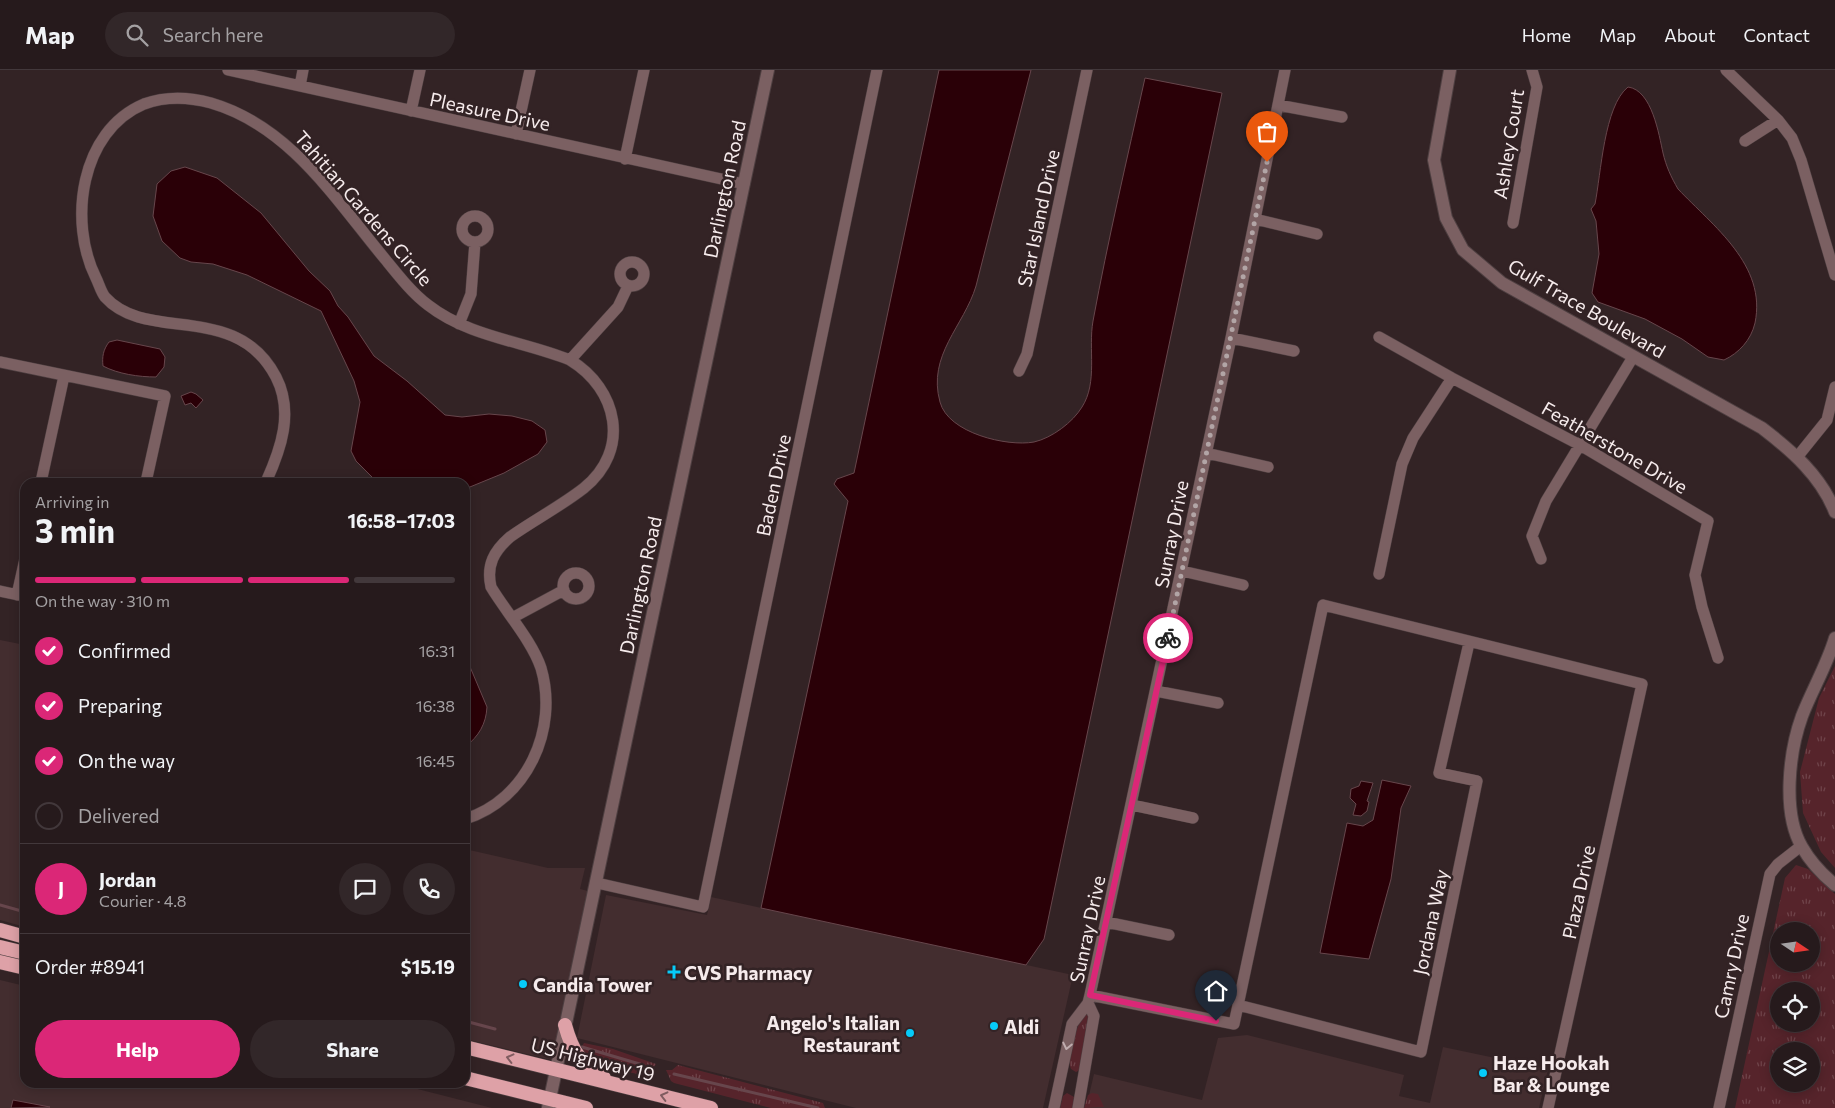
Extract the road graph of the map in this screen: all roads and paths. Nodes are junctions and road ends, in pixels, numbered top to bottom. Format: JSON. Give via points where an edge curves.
{"nodes":[{"id":1,"x":228,"y":70,"type":"edge"},
{"id":2,"x":304,"y":70,"type":"edge"},
{"id":3,"x":420,"y":70,"type":"edge"},
{"id":4,"x":530,"y":70,"type":"edge"},
{"id":5,"x":644,"y":70,"type":"edge"},
{"id":6,"x":768,"y":70,"type":"edge"},
{"id":7,"x":877,"y":70,"type":"edge"},
{"id":8,"x":1086,"y":70,"type":"edge"},
{"id":9,"x":1285,"y":70,"type":"edge"},
{"id":10,"x":1450,"y":70,"type":"edge"},
{"id":11,"x":1532,"y":70,"type":"edge"},
{"id":12,"x":1726,"y":70,"type":"edge"},
{"id":13,"x":300,"y":86,"type":"junction"},
{"id":14,"x":1278,"y":105,"type":"junction"},
{"id":15,"x":411,"y":111,"type":"junction"},
{"id":16,"x":1342,"y":117,"type":"dead end"},
{"id":17,"x":1778,"y":120,"type":"junction"},
{"id":18,"x":516,"y":134,"type":"junction"},
{"id":19,"x":1745,"y":141,"type":"dead end"},
{"id":20,"x":625,"y":158,"type":"junction"},
{"id":21,"x":744,"y":184,"type":"junction"},
{"id":22,"x":1255,"y":219,"type":"junction"},
{"id":23,"x":1513,"y":223,"type":"dead end"},
{"id":24,"x":1317,"y":234,"type":"dead end"},
{"id":25,"x":475,"y":242,"type":"dead end"},
{"id":26,"x":1835,"y":275,"type":"edge"},
{"id":27,"x":628,"y":286,"type":"dead end"},
{"id":28,"x":459,"y":324,"type":"junction"},
{"id":29,"x":1379,"y":336,"type":"dead end"},
{"id":30,"x":1231,"y":338,"type":"junction"},
{"id":31,"x":1294,"y":351,"type":"dead end"},
{"id":32,"x":1633,"y":357,"type":"junction"},
{"id":33,"x":570,"y":360,"type":"junction"},
{"id":34,"x":0,"y":362,"type":"edge"},
{"id":35,"x":1019,"y":371,"type":"dead end"},
{"id":36,"x":64,"y":376,"type":"junction"},
{"id":37,"x":1452,"y":378,"type":"junction"},
{"id":38,"x":1835,"y":387,"type":"edge"},
{"id":39,"x":1580,"y":445,"type":"junction"},
{"id":40,"x":1206,"y":453,"type":"junction"},
{"id":41,"x":1798,"y":456,"type":"junction"},
{"id":42,"x":1268,"y":468,"type":"dead end"},
{"id":43,"x":42,"y":478,"type":"edge"},
{"id":44,"x":147,"y":478,"type":"edge"},
{"id":45,"x":268,"y":478,"type":"edge"},
{"id":46,"x":1835,"y":512,"type":"edge"},
{"id":47,"x":1542,"y":559,"type":"dead end"},
{"id":48,"x":1182,"y":571,"type":"junction"},
{"id":49,"x":1379,"y":574,"type":"dead end"},
{"id":50,"x":1243,"y":586,"type":"dead end"},
{"id":51,"x":564,"y":590,"type":"dead end"},
{"id":52,"x":0,"y":591,"type":"edge"},
{"id":53,"x":20,"y":596,"type":"edge"},
{"id":54,"x":512,"y":618,"type":"junction"},
{"id":55,"x":1835,"y":638,"type":"edge"},
{"id":56,"x":1469,"y":643,"type":"junction"},
{"id":57,"x":1718,"y":658,"type":"dead end"},
{"id":58,"x":1156,"y":691,"type":"junction"},
{"id":59,"x":1218,"y":703,"type":"dead end"},
{"id":60,"x":1132,"y":805,"type":"junction"},
{"id":61,"x":470,"y":817,"type":"edge"},
{"id":62,"x":1193,"y":818,"type":"dead end"},
{"id":63,"x":1801,"y":846,"type":"junction"},
{"id":64,"x":597,"y":883,"type":"junction"},
{"id":65,"x":1835,"y":885,"type":"edge"},
{"id":66,"x":1106,"y":922,"type":"junction"},
{"id":67,"x":0,"y":930,"type":"edge"},
{"id":68,"x":20,"y":935,"type":"edge"},
{"id":69,"x":1170,"y":935,"type":"dead end"},
{"id":70,"x":0,"y":946,"type":"edge"},
{"id":71,"x":20,"y":952,"type":"edge"},
{"id":72,"x":0,"y":962,"type":"edge"},
{"id":73,"x":20,"y":967,"type":"edge"},
{"id":74,"x":1089,"y":999,"type":"junction"},
{"id":75,"x":1238,"y":1005,"type":"junction"},
{"id":76,"x":566,"y":1025,"type":"junction"},
{"id":77,"x":470,"y":1048,"type":"edge"},
{"id":78,"x":556,"y":1069,"type":"junction"},
{"id":79,"x":470,"y":1080,"type":"edge"},
{"id":80,"x":611,"y":1083,"type":"junction"},
{"id":81,"x":549,"y":1104,"type":"edge"},
{"id":82,"x":586,"y":1108,"type":"edge"},
{"id":83,"x":711,"y":1108,"type":"edge"},
{"id":84,"x":1054,"y":1108,"type":"edge"},
{"id":85,"x":1078,"y":1108,"type":"edge"},
{"id":86,"x":1548,"y":1108,"type":"edge"},
{"id":87,"x":1719,"y":1108,"type":"edge"}],
"edges":[{"from":1,"to":13,"type":"street","name":"Pleasure Drive"},
{"from":2,"to":13,"type":"street"},
{"from":3,"to":15,"type":"street"},
{"from":4,"to":18,"type":"street"},
{"from":5,"to":20,"type":"street"},
{"from":6,"to":21,"type":"street","name":"Darlington Road"},
{"from":7,"to":64,"type":"street","name":"Baden Drive","via":[[703,907]]},
{"from":8,"to":35,"type":"street","name":"Star Island Drive","via":[[1028,354]]},
{"from":9,"to":14,"type":"street","name":"Sunray Drive"},
{"from":10,"to":32,"type":"street","name":"Gulf Trace Boulevard","via":[[1434,160],[1446,218],[1463,250],[1502,283]]},
{"from":11,"to":23,"type":"street","name":"Ashley Court","via":[[1537,87]]},
{"from":12,"to":17,"type":"street"},
{"from":13,"to":15,"type":"street","name":"Pleasure Drive"},
{"from":14,"to":16,"type":"street"},
{"from":14,"to":22,"type":"street","name":"Sunray Drive"},
{"from":15,"to":18,"type":"street","name":"Pleasure Drive"},
{"from":17,"to":19,"type":"street"},
{"from":17,"to":26,"type":"street","via":[[1792,138],[1801,160]]},
{"from":18,"to":20,"type":"street","name":"Pleasure Drive"},
{"from":20,"to":21,"type":"street","name":"Pleasure Drive"},
{"from":21,"to":64,"type":"street","name":"Darlington Road"},
{"from":22,"to":24,"type":"street"},
{"from":22,"to":30,"type":"street","name":"Sunray Drive"},
{"from":25,"to":28,"type":"street","via":[[470,294]]},
{"from":27,"to":33,"type":"street","via":[[618,307]]},
{"from":28,"to":33,"type":"street","name":"Tahitian Gardens Circle"},
{"from":28,"to":45,"type":"street","name":"Tahitian Gardens Circle","via":[[420,298],[312,170],[277,136],[260,125],[236,111],[186,98],[159,100],[126,114],[103,139],[84,186],[82,234],[91,270],[105,297],[119,307],[140,317],[226,332],[240,339],[266,362],[281,390],[285,426]]},
{"from":29,"to":37,"type":"street","name":"Featherstone Drive"},
{"from":30,"to":31,"type":"street"},
{"from":30,"to":40,"type":"street","name":"Sunray Drive"},
{"from":32,"to":39,"type":"street"},
{"from":32,"to":41,"type":"street","name":"Gulf Trace Boulevard","via":[[1762,428]]},
{"from":33,"to":54,"type":"street","name":"Tahitian Gardens Circle","via":[[589,374],[608,400],[613,421],[611,444],[597,473],[584,488],[512,536],[494,554],[489,569],[491,587]]},
{"from":34,"to":36,"type":"street"},
{"from":36,"to":43,"type":"street"},
{"from":36,"to":44,"type":"street","via":[[164,396]]},
{"from":37,"to":39,"type":"street","name":"Featherstone Drive"},
{"from":37,"to":49,"type":"street","via":[[1413,438],[1402,464]]},
{"from":38,"to":41,"type":"street","via":[[1827,420]]},
{"from":39,"to":47,"type":"street","via":[[1546,501],[1532,536]]},
{"from":39,"to":57,"type":"street","name":"Featherstone Drive","via":[[1708,521],[1695,575]]},
{"from":40,"to":42,"type":"street"},
{"from":40,"to":48,"type":"street","name":"Sunray Drive"},
{"from":41,"to":46,"type":"street","name":"Gulf Trace Boulevard","via":[[1830,498]]},
{"from":48,"to":50,"type":"street"},
{"from":48,"to":58,"type":"street","name":"Sunray Drive"},
{"from":51,"to":54,"type":"street"},
{"from":52,"to":53,"type":"street"},
{"from":54,"to":61,"type":"street","name":"Tahitian Gardens Circle","via":[[540,666],[546,698],[544,722],[533,760],[515,788],[490,808]]},
{"from":55,"to":63,"type":"street","via":[[1802,717],[1791,771],[1792,816]]},
{"from":56,"to":75,"type":"street","via":[[1323,605]]},
{"from":56,"to":75,"type":"street","name":"Jordana Way","via":[[1440,773],[1477,781],[1421,1052]]},
{"from":56,"to":86,"type":"street","name":"Plaza Drive","via":[[1642,684]]},
{"from":58,"to":59,"type":"street"},
{"from":58,"to":60,"type":"street","name":"Sunray Drive"},
{"from":60,"to":62,"type":"street"},
{"from":60,"to":66,"type":"street","name":"Sunray Drive"},
{"from":63,"to":65,"type":"street"},
{"from":63,"to":87,"type":"street","name":"Camry Drive","via":[[1770,874]]},
{"from":64,"to":76,"type":"street","name":"Darlington Road"},
{"from":66,"to":69,"type":"street"},
{"from":66,"to":74,"type":"street","name":"Sunray Drive"},
{"from":67,"to":68,"type":"highway"},
{"from":70,"to":71,"type":"highway"},
{"from":72,"to":73,"type":"highway"},
{"from":74,"to":75,"type":"street","via":[[1234,1024]]},
{"from":74,"to":84,"type":"street","name":"Sunray Drive","one_way":true,"via":[[1072,1024]]},
{"from":74,"to":85,"type":"street","name":"Sunray Drive","via":[[1094,1016]]},
{"from":76,"to":78,"type":"street","name":"Darlington Road"},
{"from":76,"to":80,"type":"highway","via":[[579,1059]]},
{"from":78,"to":77,"type":"highway","name":"US Highway 19","one_way":true},
{"from":78,"to":80,"type":"highway","name":"US Highway 19"},
{"from":78,"to":81,"type":"street","name":"Darlington Road"},
{"from":79,"to":81,"type":"highway"},
{"from":83,"to":80,"type":"highway","name":"US Highway 19","one_way":true},
{"from":81,"to":82,"type":"highway"}]}
